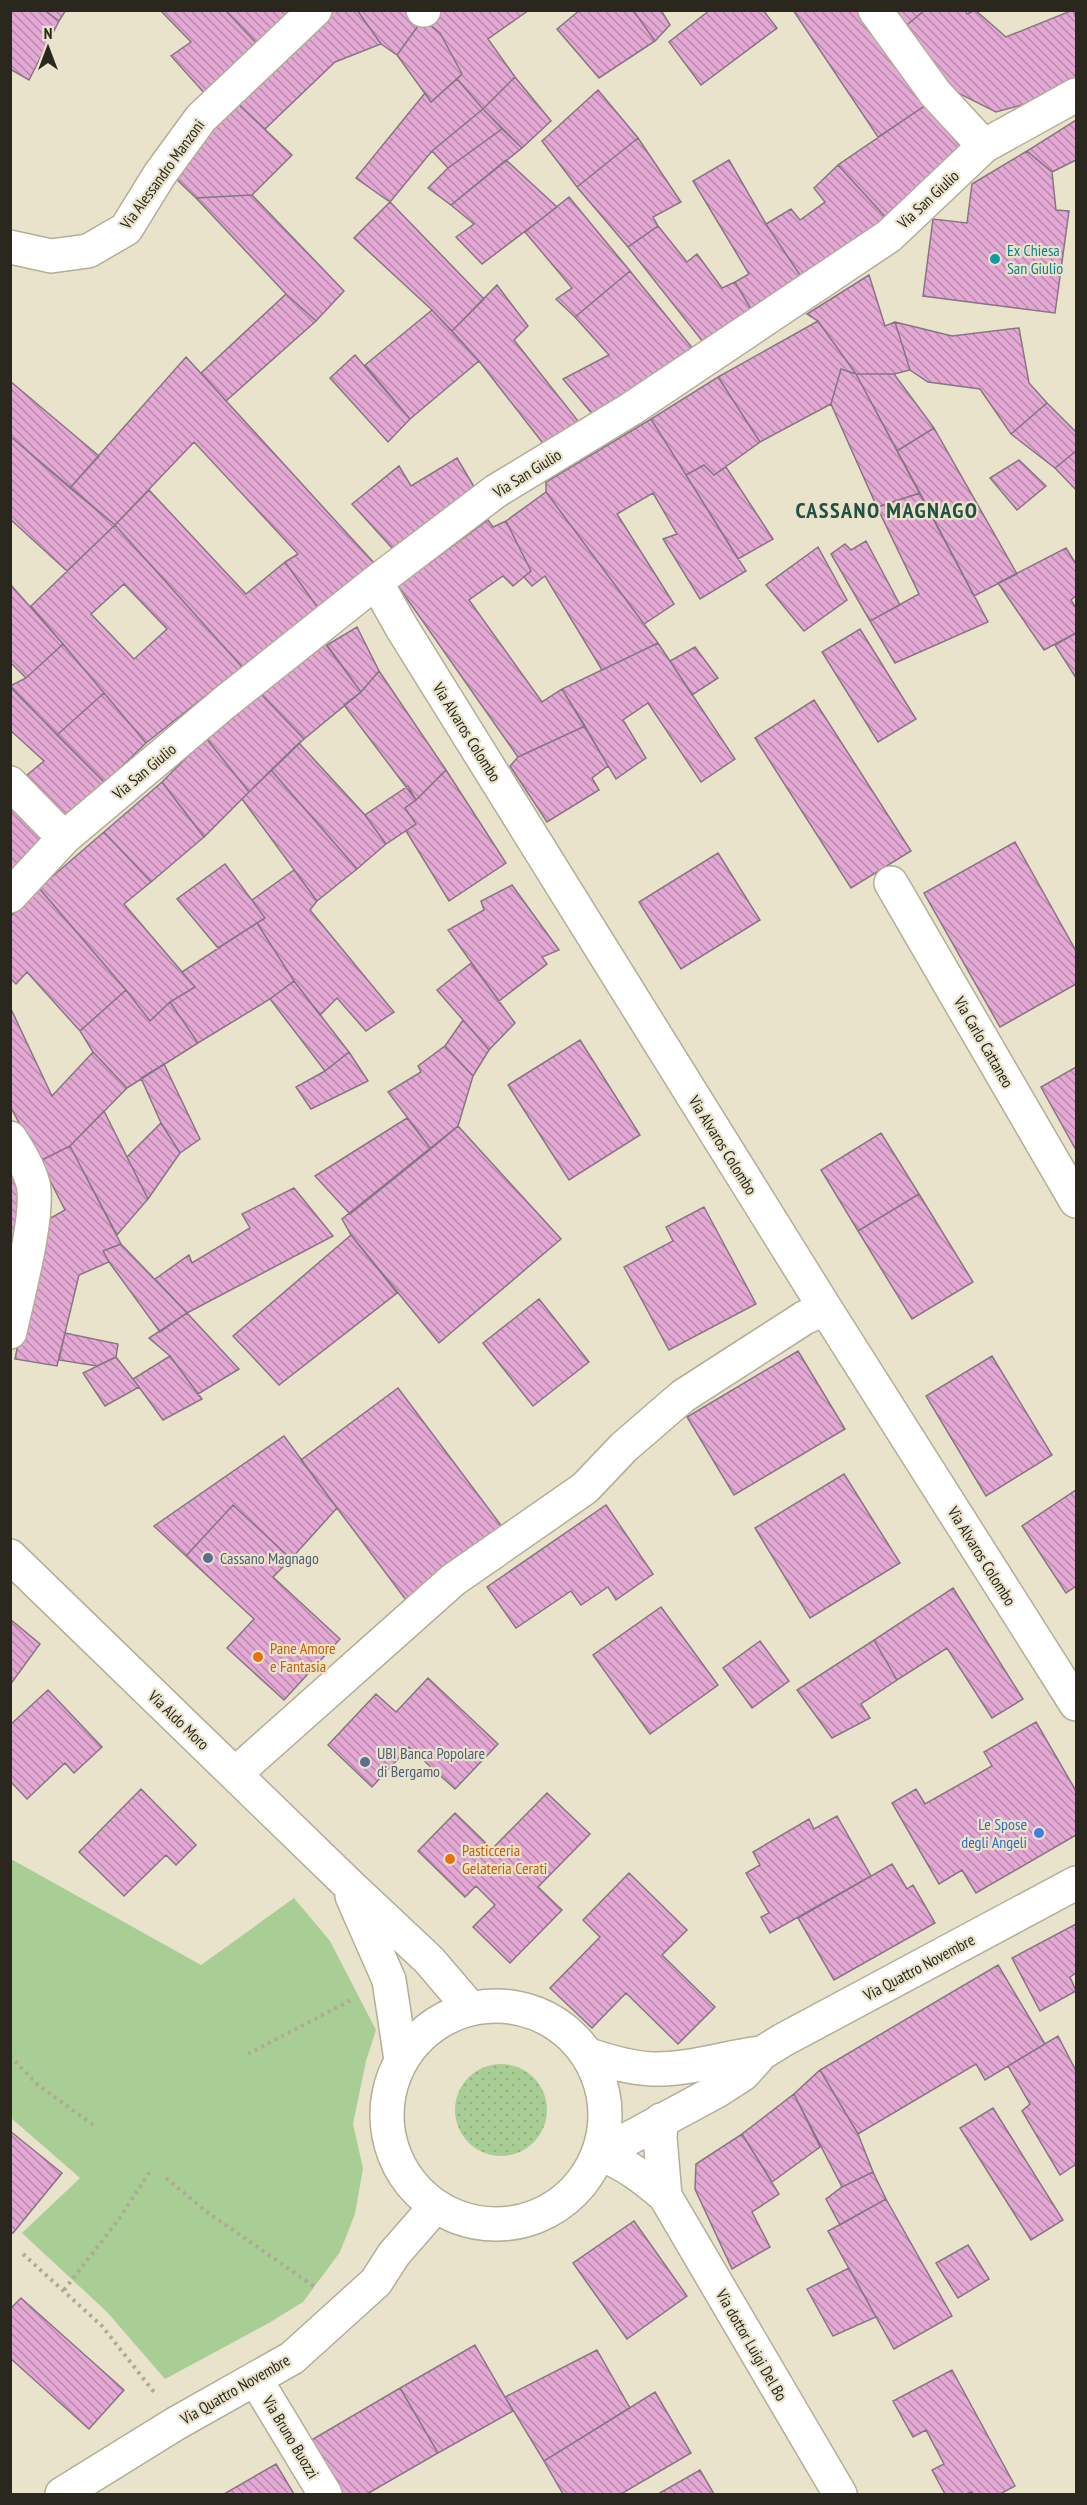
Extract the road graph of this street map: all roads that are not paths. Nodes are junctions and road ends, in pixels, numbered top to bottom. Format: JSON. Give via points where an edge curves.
{"nodes":[{"id":1,"x":315,"y":10,"type":"edge"},
{"id":2,"x":875,"y":10,"type":"edge"},
{"id":3,"x":1077,"y":95,"type":"edge"},
{"id":4,"x":984,"y":146,"type":"junction"},
{"id":5,"x":10,"y":247,"type":"edge"},
{"id":6,"x":376,"y":582,"type":"junction"},
{"id":7,"x":10,"y":783,"type":"edge"},
{"id":8,"x":64,"y":838,"type":"junction"},
{"id":9,"x":891,"y":884,"type":"dead end"},
{"id":10,"x":10,"y":896,"type":"edge"},
{"id":11,"x":10,"y":1138,"type":"edge"},
{"id":12,"x":1077,"y":1201,"type":"edge"},
{"id":13,"x":825,"y":1308,"type":"junction"},
{"id":14,"x":10,"y":1332,"type":"edge"},
{"id":15,"x":10,"y":1556,"type":"edge"},
{"id":16,"x":1077,"y":1704,"type":"edge"},
{"id":17,"x":235,"y":1774,"type":"junction"},
{"id":18,"x":347,"y":1883,"type":"junction"},
{"id":19,"x":1077,"y":1883,"type":"edge"},
{"id":20,"x":470,"y":2008,"type":"junction"},
{"id":21,"x":762,"y":2053,"type":"junction"},
{"id":22,"x":589,"y":2055,"type":"junction"},
{"id":23,"x":401,"y":2060,"type":"junction"},
{"id":24,"x":662,"y":2120,"type":"junction"},
{"id":25,"x":600,"y":2154,"type":"junction"},
{"id":26,"x":665,"y":2196,"type":"junction"},
{"id":27,"x":435,"y":2207,"type":"junction"},
{"id":28,"x":256,"y":2380,"type":"junction"},
{"id":29,"x":62,"y":2494,"type":"edge"},
{"id":30,"x":326,"y":2494,"type":"edge"},
{"id":31,"x":840,"y":2494,"type":"edge"}],
"edges":[{"from":1,"to":5,"type":"street","name":"Via Alessandro Manzoni","via":[[201,118],[126,229],[88,251],[51,256]]},
{"from":2,"to":4,"type":"street","via":[[934,93]]},
{"from":3,"to":4,"type":"street","name":"Via San Giulio"},
{"from":4,"to":6,"type":"street","name":"Via San Giulio","via":[[889,236],[631,409],[496,491]]},
{"from":6,"to":8,"type":"street","name":"Via San Giulio"},
{"from":6,"to":13,"type":"street","name":"Via Alvaros Colombo"},
{"from":7,"to":8,"type":"street"},
{"from":8,"to":10,"type":"street","name":"Via San Giulio"},
{"from":9,"to":12,"type":"street","name":"Via Carlo Cattaneo"},
{"from":11,"to":14,"type":"street","via":[[33,1185],[35,1208]]},
{"from":13,"to":16,"type":"street","name":"Via Alvaros Colombo"},
{"from":13,"to":17,"type":"street","via":[[682,1396],[585,1488],[453,1580]]},
{"from":15,"to":17,"type":"street","name":"Via Aldo Moro"},
{"from":17,"to":18,"type":"street","name":"Via Aldo Moro"},
{"from":18,"to":20,"type":"street","name":"Via Aldo Moro","via":[[429,1960]]},
{"from":18,"to":23,"type":"street","name":"Via Aldo Moro","via":[[389,1980]]},
{"from":19,"to":21,"type":"street","name":"Via Quattro Novembre"},
{"from":20,"to":22,"type":"street","via":[[504,2005],[537,2013],[567,2030]]},
{"from":20,"to":23,"type":"street","via":[[443,2019],[419,2037]]},
{"from":21,"to":22,"type":"street","name":"Via Quattro Novembre","via":[[654,2069]]},
{"from":21,"to":24,"type":"street","name":"Via Quattro Novembre","via":[[743,2074]]},
{"from":22,"to":25,"type":"street","via":[[603,2086],[607,2120]]},
{"from":23,"to":27,"type":"street","via":[[388,2090],[386,2124],[394,2156],[411,2185]]},
{"from":24,"to":25,"type":"street","name":"Via Quattro Novembre"},
{"from":24,"to":26,"type":"street","name":"Via dottor Luigi Del Bo","via":[[660,2160]]},
{"from":25,"to":26,"type":"street","name":"Via dottor Luigi Del Bo","via":[[642,2176]]},
{"from":25,"to":27,"type":"street","via":[[584,2182],[560,2205],[530,2219],[498,2225],[465,2221]]},
{"from":26,"to":31,"type":"street","name":"Via dottor Luigi Del Bo"},
{"from":27,"to":28,"type":"street","name":"Via Quattro Novembre","via":[[394,2254],[376,2282],[292,2358]]},
{"from":28,"to":29,"type":"street","name":"Via Quattro Novembre","via":[[175,2424]]},
{"from":28,"to":30,"type":"street","name":"Via Bruno Buozzi"}]}
